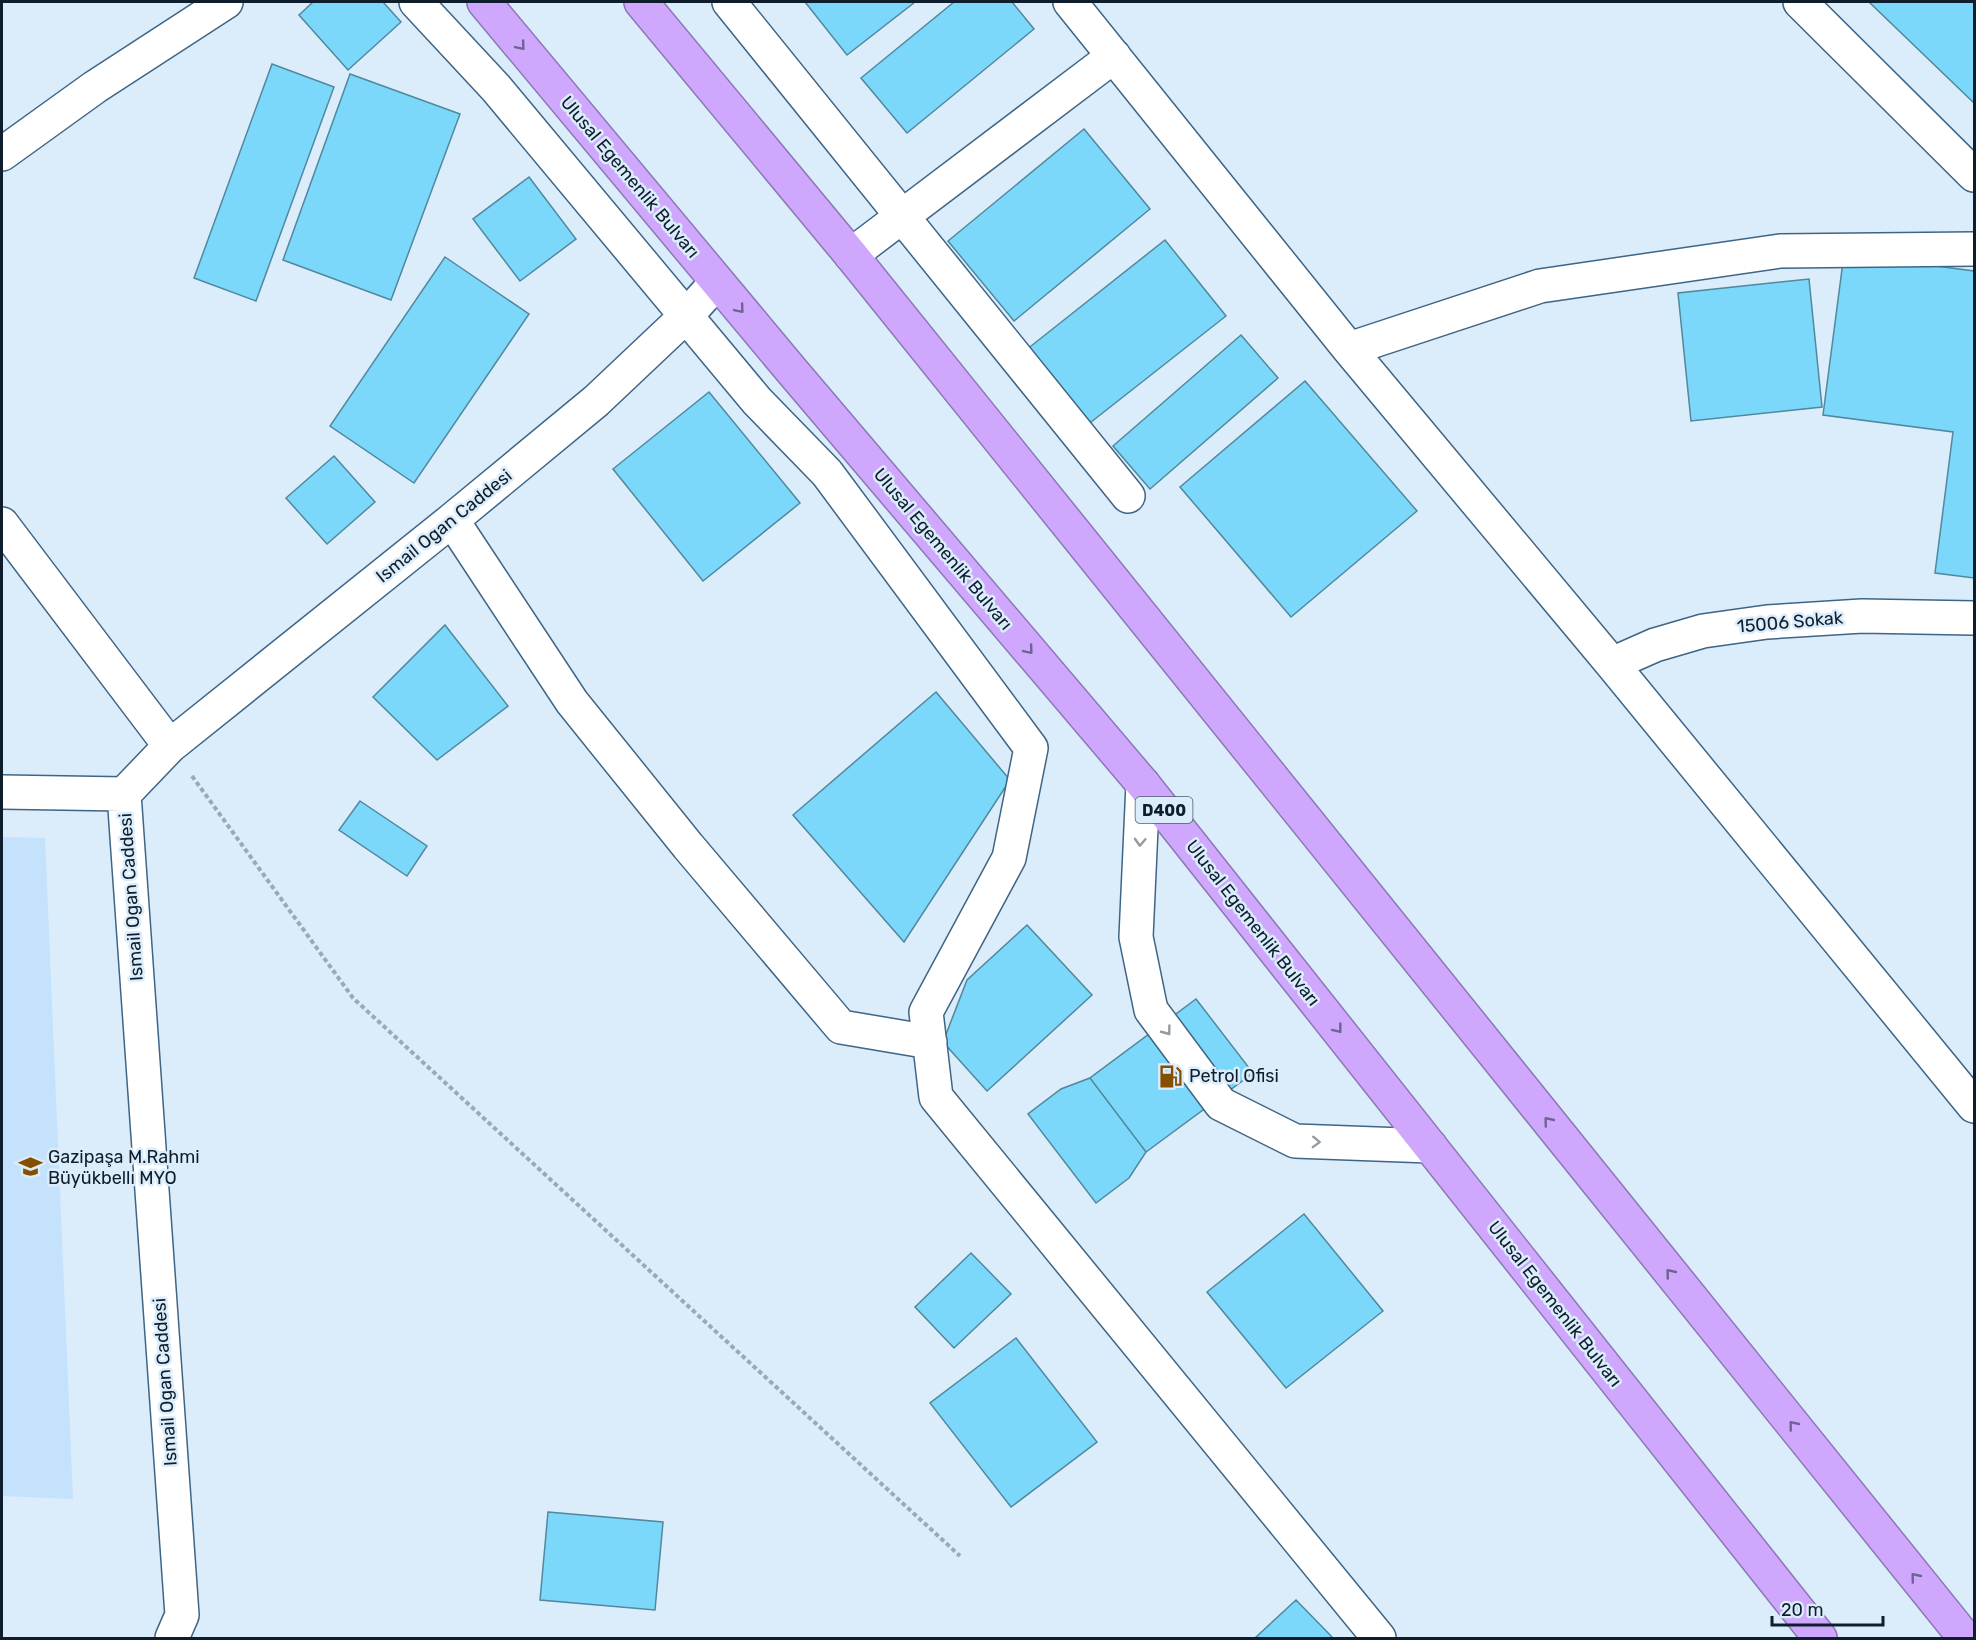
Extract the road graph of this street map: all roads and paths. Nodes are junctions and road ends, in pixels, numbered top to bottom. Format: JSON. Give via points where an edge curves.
{"nodes":[{"id":1,"x":226,"y":2,"type":"edge"},
{"id":2,"x":416,"y":2,"type":"edge"},
{"id":3,"x":484,"y":2,"type":"edge"},
{"id":4,"x":641,"y":2,"type":"edge"},
{"id":5,"x":729,"y":2,"type":"edge"},
{"id":6,"x":1070,"y":2,"type":"edge"},
{"id":7,"x":1800,"y":2,"type":"edge"},
{"id":8,"x":1114,"y":56,"type":"junction"},
{"id":9,"x":2,"y":154,"type":"edge"},
{"id":10,"x":1974,"y":175,"type":"edge"},
{"id":11,"x":903,"y":215,"type":"junction"},
{"id":12,"x":1974,"y":249,"type":"edge"},
{"id":13,"x":851,"y":255,"type":"junction"},
{"id":14,"x":717,"y":282,"type":"junction"},
{"id":15,"x":686,"y":316,"type":"junction"},
{"id":16,"x":1349,"y":349,"type":"junction"},
{"id":17,"x":1128,"y":496,"type":"dead end"},
{"id":18,"x":452,"y":520,"type":"junction"},
{"id":19,"x":2,"y":524,"type":"edge"},
{"id":20,"x":1974,"y":618,"type":"edge"},
{"id":21,"x":1612,"y":664,"type":"junction"},
{"id":22,"x":170,"y":746,"type":"junction"},
{"id":23,"x":1143,"y":784,"type":"junction"},
{"id":24,"x":2,"y":792,"type":"edge"},
{"id":25,"x":124,"y":794,"type":"junction"},
{"id":26,"x":930,"y":1042,"type":"junction"},
{"id":27,"x":1974,"y":1106,"type":"edge"},
{"id":28,"x":1430,"y":1146,"type":"junction"},
{"id":29,"x":960,"y":1556,"type":"dead end"},
{"id":30,"x":172,"y":1638,"type":"edge"},
{"id":31,"x":1378,"y":1638,"type":"edge"},
{"id":32,"x":1820,"y":1638,"type":"edge"},
{"id":33,"x":1965,"y":1638,"type":"edge"}],
"edges":[{"from":1,"to":9,"type":"street","via":[[95,87]]},
{"from":2,"to":15,"type":"street","via":[[496,88]]},
{"from":3,"to":14,"type":"highway","name":"Ulusal Egemenlik Bulvarı","number":"D400","one_way":true},
{"from":4,"to":13,"type":"highway"},
{"from":5,"to":11,"type":"street"},
{"from":6,"to":8,"type":"street"},
{"from":7,"to":10,"type":"street"},
{"from":8,"to":11,"type":"street"},
{"from":8,"to":16,"type":"street"},
{"from":11,"to":13,"type":"street"},
{"from":11,"to":17,"type":"street"},
{"from":12,"to":16,"type":"street","via":[[1780,251],[1540,286]]},
{"from":33,"to":13,"type":"highway","one_way":true},
{"from":14,"to":15,"type":"street","name":"Ismail Ogan Caddesi"},
{"from":14,"to":23,"type":"highway","name":"Ulusal Egemenlik Bulvarı","number":"D400","one_way":true},
{"from":15,"to":18,"type":"street","name":"Ismail Ogan Caddesi","via":[[596,400]]},
{"from":15,"to":26,"type":"street","via":[[756,400],[827,473],[1031,748],[1009,858],[926,1012]]},
{"from":16,"to":21,"type":"street"},
{"from":18,"to":22,"type":"street","name":"Ismail Ogan Caddesi"},
{"from":18,"to":26,"type":"street","via":[[572,702],[841,1027]]},
{"from":19,"to":22,"type":"street"},
{"from":20,"to":21,"type":"street","name":"15006 Sokak","via":[[1862,616],[1767,622],[1702,631],[1655,645]]},
{"from":21,"to":27,"type":"street"},
{"from":22,"to":25,"type":"street","name":"Ismail Ogan Caddesi"},
{"from":22,"to":29,"type":"path","via":[[353,998]]},
{"from":23,"to":28,"type":"highway","name":"Ulusal Egemenlik Bulvarı","number":"D400","one_way":true},
{"from":23,"to":28,"type":"street","one_way":true,"via":[[1136,937],[1151,1010],[1221,1104],[1295,1141]]},
{"from":24,"to":25,"type":"street"},
{"from":25,"to":30,"type":"street","name":"Ismail Ogan Caddesi","via":[[182,1615]]},
{"from":26,"to":31,"type":"street","via":[[936,1097]]},
{"from":28,"to":32,"type":"highway","name":"Ulusal Egemenlik Bulvarı","number":"D400"}]}
